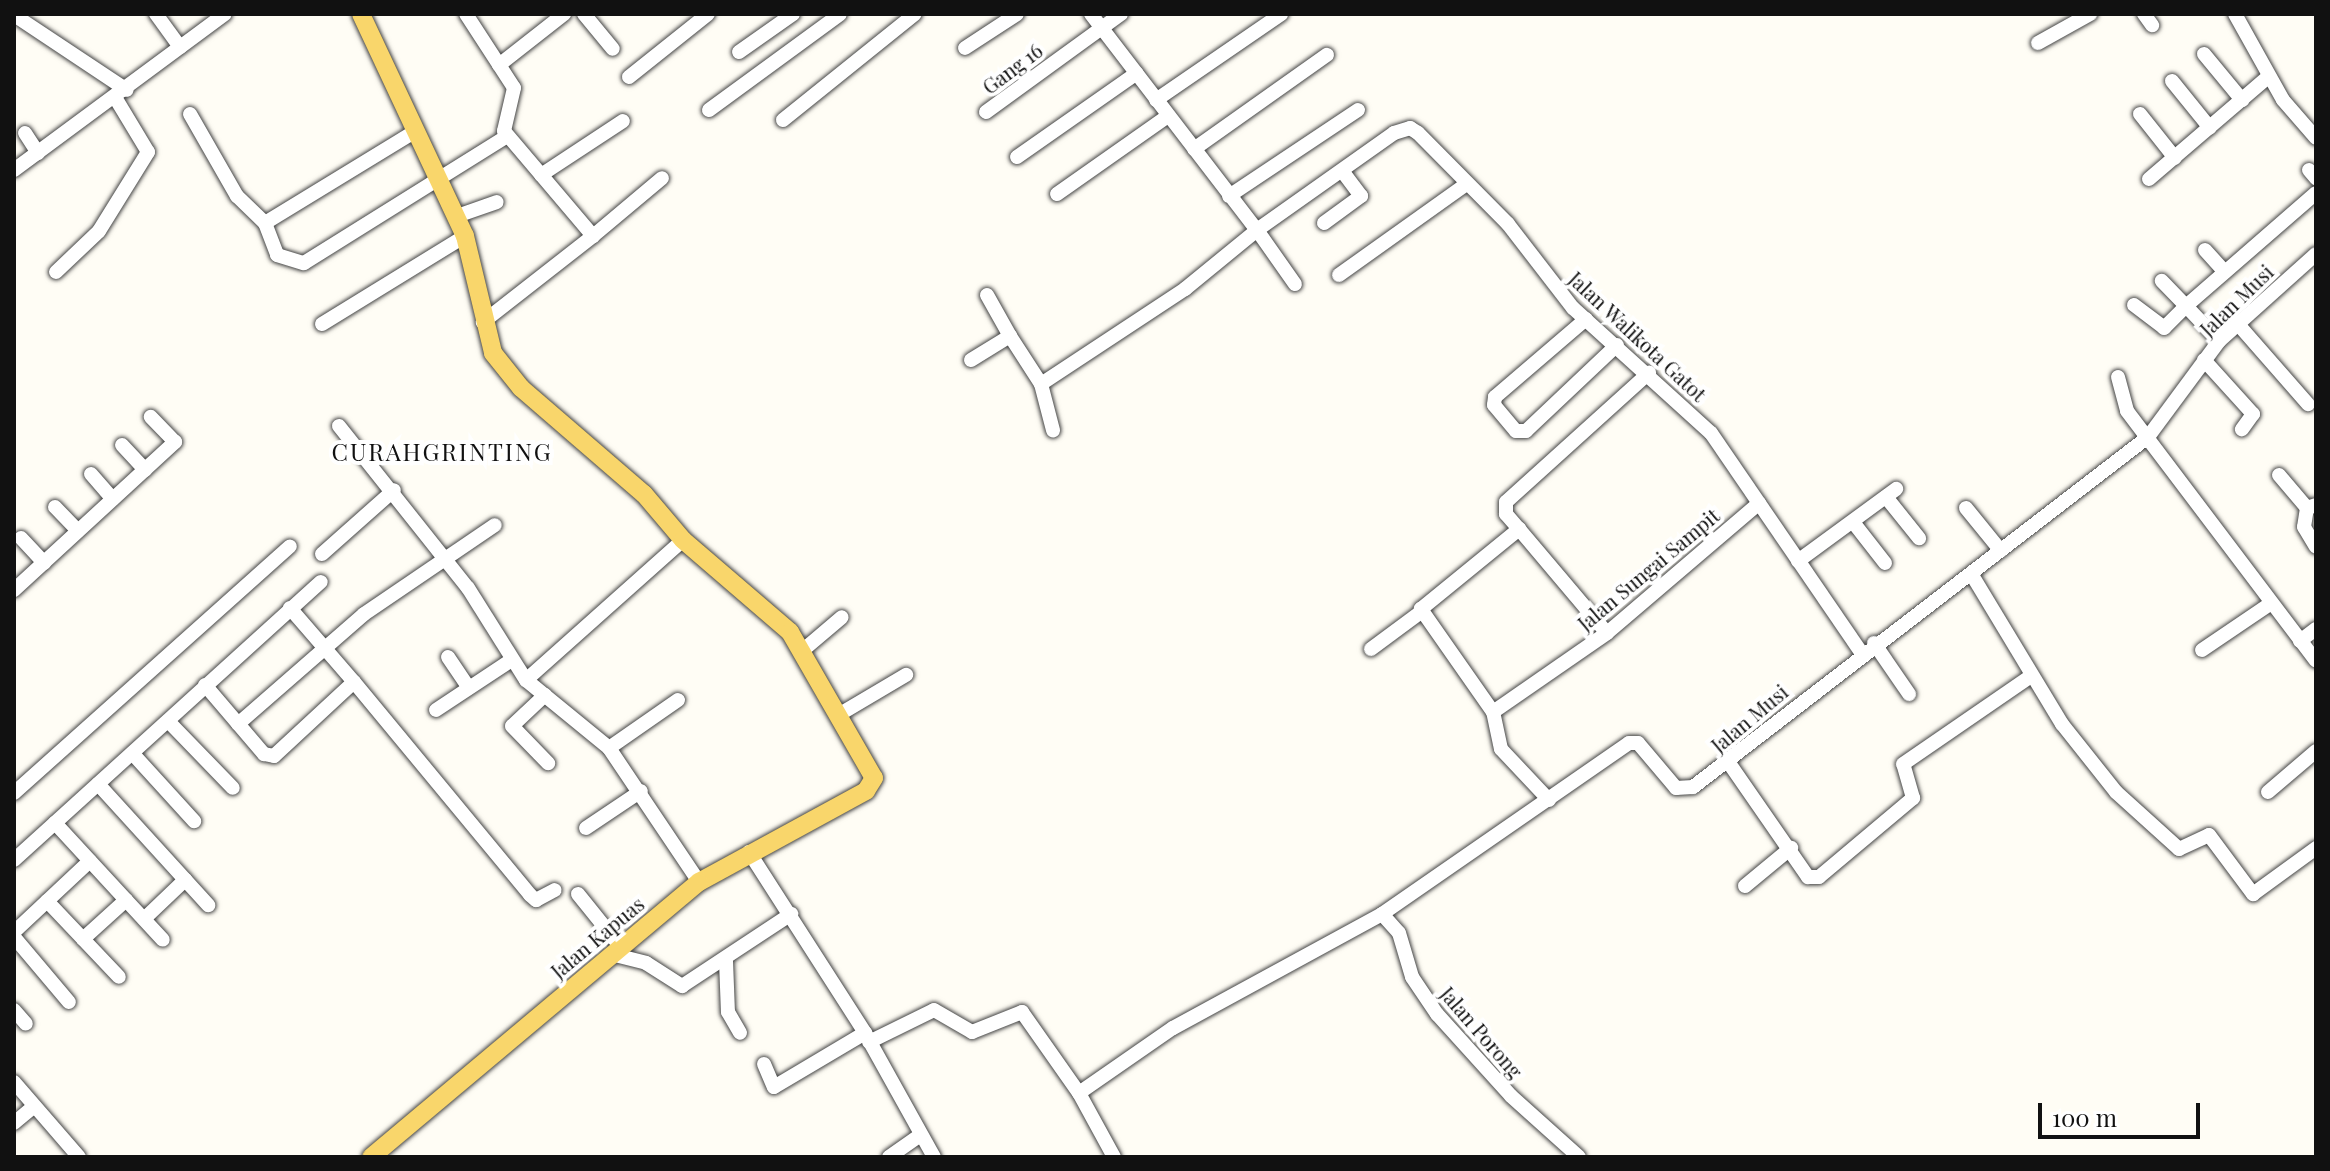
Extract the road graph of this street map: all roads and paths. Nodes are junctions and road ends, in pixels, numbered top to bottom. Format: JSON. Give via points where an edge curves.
{"nodes":[{"id":1,"x":156,"y":14,"type":"edge"},
{"id":2,"x":225,"y":14,"type":"edge"},
{"id":3,"x":361,"y":14,"type":"edge"},
{"id":4,"x":466,"y":14,"type":"edge"},
{"id":5,"x":564,"y":14,"type":"edge"},
{"id":6,"x":584,"y":14,"type":"edge"},
{"id":7,"x":708,"y":14,"type":"edge"},
{"id":8,"x":793,"y":14,"type":"edge"},
{"id":9,"x":840,"y":14,"type":"edge"},
{"id":10,"x":915,"y":14,"type":"edge"},
{"id":11,"x":1017,"y":14,"type":"edge"},
{"id":12,"x":1091,"y":14,"type":"edge"},
{"id":13,"x":1121,"y":14,"type":"edge"},
{"id":14,"x":1281,"y":14,"type":"edge"},
{"id":15,"x":2235,"y":14,"type":"edge"},
{"id":16,"x":2084,"y":15,"type":"edge"},
{"id":17,"x":20,"y":20,"type":"edge"},
{"id":18,"x":1101,"y":28,"type":"junction"},
{"id":19,"x":2038,"y":43,"type":"dead end"},
{"id":20,"x":180,"y":47,"type":"junction"},
{"id":21,"x":965,"y":48,"type":"dead end"},
{"id":22,"x":613,"y":49,"type":"dead end"},
{"id":23,"x":739,"y":52,"type":"dead end"},
{"id":24,"x":2204,"y":54,"type":"dead end"},
{"id":25,"x":1327,"y":55,"type":"dead end"},
{"id":26,"x":499,"y":65,"type":"junction"},
{"id":27,"x":1137,"y":73,"type":"junction"},
{"id":28,"x":2269,"y":76,"type":"junction"},
{"id":29,"x":629,"y":77,"type":"dead end"},
{"id":30,"x":2172,"y":81,"type":"dead end"},
{"id":31,"x":122,"y":94,"type":"junction"},
{"id":32,"x":1156,"y":100,"type":"junction"},
{"id":33,"x":2242,"y":100,"type":"junction"},
{"id":34,"x":709,"y":110,"type":"dead end"},
{"id":35,"x":1358,"y":110,"type":"dead end"},
{"id":36,"x":986,"y":112,"type":"dead end"},
{"id":37,"x":190,"y":114,"type":"dead end"},
{"id":38,"x":2140,"y":114,"type":"dead end"},
{"id":39,"x":1168,"y":116,"type":"junction"},
{"id":40,"x":783,"y":120,"type":"dead end"},
{"id":41,"x":623,"y":121,"type":"dead end"},
{"id":42,"x":2210,"y":128,"type":"junction"},
{"id":43,"x":416,"y":131,"type":"junction"},
{"id":44,"x":25,"y":133,"type":"dead end"},
{"id":45,"x":507,"y":136,"type":"junction"},
{"id":46,"x":2316,"y":138,"type":"edge"},
{"id":47,"x":1194,"y":149,"type":"junction"},
{"id":48,"x":38,"y":153,"type":"junction"},
{"id":49,"x":1017,"y":157,"type":"dead end"},
{"id":50,"x":2175,"y":158,"type":"junction"},
{"id":51,"x":14,"y":170,"type":"edge"},
{"id":52,"x":1343,"y":172,"type":"junction"},
{"id":53,"x":541,"y":175,"type":"junction"},
{"id":54,"x":662,"y":178,"type":"dead end"},
{"id":55,"x":2149,"y":179,"type":"dead end"},
{"id":56,"x":441,"y":180,"type":"junction"},
{"id":57,"x":1465,"y":185,"type":"junction"},
{"id":58,"x":2316,"y":193,"type":"edge"},
{"id":59,"x":1057,"y":194,"type":"dead end"},
{"id":60,"x":1229,"y":196,"type":"junction"},
{"id":61,"x":497,"y":202,"type":"dead end"},
{"id":62,"x":457,"y":216,"type":"junction"},
{"id":63,"x":265,"y":223,"type":"junction"},
{"id":64,"x":1324,"y":223,"type":"dead end"},
{"id":65,"x":1257,"y":230,"type":"junction"},
{"id":66,"x":465,"y":236,"type":"junction"},
{"id":67,"x":593,"y":236,"type":"junction"},
{"id":68,"x":2205,"y":250,"type":"dead end"},
{"id":69,"x":2316,"y":254,"type":"edge"},
{"id":70,"x":2224,"y":271,"type":"junction"},
{"id":71,"x":56,"y":272,"type":"dead end"},
{"id":72,"x":1339,"y":275,"type":"dead end"},
{"id":73,"x":2162,"y":281,"type":"dead end"},
{"id":74,"x":1295,"y":284,"type":"dead end"},
{"id":75,"x":987,"y":295,"type":"dead end"},
{"id":76,"x":2134,"y":305,"type":"dead end"},
{"id":77,"x":2186,"y":306,"type":"junction"},
{"id":78,"x":1586,"y":319,"type":"junction"},
{"id":79,"x":483,"y":322,"type":"junction"},
{"id":80,"x":2237,"y":323,"type":"junction"},
{"id":81,"x":322,"y":324,"type":"dead end"},
{"id":82,"x":1010,"y":336,"type":"junction"},
{"id":83,"x":2219,"y":341,"type":"junction"},
{"id":84,"x":1617,"y":345,"type":"junction"},
{"id":85,"x":971,"y":360,"type":"dead end"},
{"id":86,"x":2204,"y":360,"type":"junction"},
{"id":87,"x":1649,"y":373,"type":"junction"},
{"id":88,"x":2118,"y":377,"type":"dead end"},
{"id":89,"x":1041,"y":384,"type":"junction"},
{"id":90,"x":2308,"y":404,"type":"dead end"},
{"id":91,"x":151,"y":417,"type":"dead end"},
{"id":92,"x":339,"y":426,"type":"dead end"},
{"id":93,"x":2242,"y":429,"type":"dead end"},
{"id":94,"x":1053,"y":430,"type":"dead end"},
{"id":95,"x":2148,"y":437,"type":"junction"},
{"id":96,"x":122,"y":445,"type":"dead end"},
{"id":97,"x":145,"y":470,"type":"junction"},
{"id":98,"x":91,"y":474,"type":"dead end"},
{"id":99,"x":2279,"y":475,"type":"dead end"},
{"id":100,"x":394,"y":490,"type":"junction"},
{"id":101,"x":113,"y":499,"type":"junction"},
{"id":102,"x":1759,"y":503,"type":"junction"},
{"id":103,"x":2312,"y":506,"type":"edge"},
{"id":104,"x":55,"y":507,"type":"dead end"},
{"id":105,"x":1966,"y":508,"type":"dead end"},
{"id":106,"x":1853,"y":522,"type":"junction"},
{"id":107,"x":495,"y":525,"type":"dead end"},
{"id":108,"x":1519,"y":529,"type":"junction"},
{"id":109,"x":78,"y":531,"type":"junction"},
{"id":110,"x":21,"y":538,"type":"dead end"},
{"id":111,"x":1919,"y":538,"type":"dead end"},
{"id":112,"x":683,"y":540,"type":"junction"},
{"id":113,"x":290,"y":546,"type":"dead end"},
{"id":114,"x":2316,"y":547,"type":"edge"},
{"id":115,"x":2001,"y":551,"type":"junction"},
{"id":116,"x":322,"y":554,"type":"dead end"},
{"id":117,"x":447,"y":561,"type":"junction"},
{"id":118,"x":1798,"y":561,"type":"junction"},
{"id":119,"x":44,"y":563,"type":"junction"},
{"id":120,"x":1885,"y":563,"type":"dead end"},
{"id":121,"x":1972,"y":575,"type":"junction"},
{"id":122,"x":321,"y":582,"type":"dead end"},
{"id":123,"x":14,"y":590,"type":"edge"},
{"id":124,"x":2270,"y":604,"type":"junction"},
{"id":125,"x":290,"y":608,"type":"junction"},
{"id":126,"x":1421,"y":612,"type":"junction"},
{"id":127,"x":842,"y":617,"type":"dead end"},
{"id":128,"x":2316,"y":629,"type":"edge"},
{"id":129,"x":1607,"y":633,"type":"junction"},
{"id":130,"x":2300,"y":641,"type":"junction"},
{"id":131,"x":1874,"y":643,"type":"junction"},
{"id":132,"x":323,"y":646,"type":"junction"},
{"id":133,"x":1371,"y":649,"type":"dead end"},
{"id":134,"x":2202,"y":650,"type":"dead end"},
{"id":135,"x":802,"y":651,"type":"junction"},
{"id":136,"x":1861,"y":652,"type":"junction"},
{"id":137,"x":448,"y":657,"type":"dead end"},
{"id":138,"x":510,"y":661,"type":"junction"},
{"id":139,"x":2316,"y":661,"type":"edge"},
{"id":140,"x":906,"y":675,"type":"dead end"},
{"id":141,"x":2031,"y":676,"type":"junction"},
{"id":142,"x":526,"y":680,"type":"junction"},
{"id":143,"x":354,"y":682,"type":"junction"},
{"id":144,"x":205,"y":685,"type":"junction"},
{"id":145,"x":469,"y":688,"type":"junction"},
{"id":146,"x":1909,"y":694,"type":"dead end"},
{"id":147,"x":545,"y":695,"type":"junction"},
{"id":148,"x":678,"y":700,"type":"dead end"},
{"id":149,"x":436,"y":710,"type":"dead end"},
{"id":150,"x":1493,"y":712,"type":"junction"},
{"id":151,"x":840,"y":714,"type":"junction"},
{"id":152,"x":168,"y":721,"type":"junction"},
{"id":153,"x":238,"y":724,"type":"junction"},
{"id":154,"x":609,"y":748,"type":"junction"},
{"id":155,"x":2316,"y":751,"type":"edge"},
{"id":156,"x":133,"y":754,"type":"junction"},
{"id":157,"x":548,"y":763,"type":"dead end"},
{"id":158,"x":1729,"y":763,"type":"junction"},
{"id":159,"x":98,"y":784,"type":"junction"},
{"id":160,"x":233,"y":788,"type":"dead end"},
{"id":161,"x":641,"y":791,"type":"junction"},
{"id":162,"x":2268,"y":792,"type":"dead end"},
{"id":163,"x":14,"y":793,"type":"edge"},
{"id":164,"x":1549,"y":800,"type":"junction"},
{"id":165,"x":194,"y":821,"type":"dead end"},
{"id":166,"x":55,"y":823,"type":"junction"},
{"id":167,"x":586,"y":828,"type":"dead end"},
{"id":168,"x":1791,"y":848,"type":"junction"},
{"id":169,"x":2316,"y":848,"type":"edge"},
{"id":170,"x":751,"y":856,"type":"junction"},
{"id":171,"x":14,"y":860,"type":"edge"},
{"id":172,"x":90,"y":861,"type":"junction"},
{"id":173,"x":185,"y":880,"type":"junction"},
{"id":174,"x":699,"y":882,"type":"junction"},
{"id":175,"x":1745,"y":886,"type":"dead end"},
{"id":176,"x":555,"y":890,"type":"dead end"},
{"id":177,"x":578,"y":894,"type":"dead end"},
{"id":178,"x":126,"y":900,"type":"junction"},
{"id":179,"x":47,"y":901,"type":"junction"},
{"id":180,"x":208,"y":905,"type":"dead end"},
{"id":181,"x":791,"y":914,"type":"junction"},
{"id":182,"x":1382,"y":914,"type":"junction"},
{"id":183,"x":144,"y":919,"type":"junction"},
{"id":184,"x":14,"y":934,"type":"edge"},
{"id":185,"x":83,"y":939,"type":"junction"},
{"id":186,"x":163,"y":940,"type":"dead end"},
{"id":187,"x":619,"y":953,"type":"junction"},
{"id":188,"x":726,"y":961,"type":"junction"},
{"id":189,"x":119,"y":977,"type":"dead end"},
{"id":190,"x":69,"y":1002,"type":"dead end"},
{"id":191,"x":14,"y":1010,"type":"edge"},
{"id":192,"x":26,"y":1024,"type":"dead end"},
{"id":193,"x":740,"y":1033,"type":"dead end"},
{"id":194,"x":867,"y":1038,"type":"junction"},
{"id":195,"x":764,"y":1064,"type":"dead end"},
{"id":196,"x":14,"y":1082,"type":"edge"},
{"id":197,"x":1079,"y":1093,"type":"junction"},
{"id":198,"x":34,"y":1106,"type":"junction"},
{"id":199,"x":14,"y":1123,"type":"edge"},
{"id":200,"x":919,"y":1136,"type":"junction"},
{"id":201,"x":79,"y":1157,"type":"edge"},
{"id":202,"x":371,"y":1157,"type":"edge"},
{"id":203,"x":889,"y":1157,"type":"edge"},
{"id":204,"x":934,"y":1157,"type":"edge"},
{"id":205,"x":1114,"y":1157,"type":"edge"},
{"id":206,"x":1579,"y":1157,"type":"edge"}],
"edges":[{"from":1,"to":20,"type":"street"},
{"from":2,"to":20,"type":"street"},
{"from":3,"to":43,"type":"main road"},
{"from":4,"to":26,"type":"street"},
{"from":5,"to":26,"type":"street"},
{"from":6,"to":22,"type":"street"},
{"from":7,"to":29,"type":"street"},
{"from":8,"to":23,"type":"street"},
{"from":9,"to":34,"type":"street"},
{"from":10,"to":40,"type":"street"},
{"from":11,"to":21,"type":"street"},
{"from":12,"to":18,"type":"street"},
{"from":13,"to":18,"type":"street","name":"Gang 16"},
{"from":14,"to":32,"type":"street"},
{"from":15,"to":28,"type":"street"},
{"from":16,"to":19,"type":"street"},
{"from":17,"to":31,"type":"street"},
{"from":18,"to":27,"type":"street"},
{"from":18,"to":36,"type":"street","name":"Gang 16"},
{"from":20,"to":31,"type":"street"},
{"from":24,"to":33,"type":"street"},
{"from":25,"to":47,"type":"street"},
{"from":26,"to":45,"type":"street","via":[[517,97],[503,124]]},
{"from":27,"to":32,"type":"street"},
{"from":27,"to":49,"type":"street"},
{"from":28,"to":33,"type":"street"},
{"from":28,"to":46,"type":"street"},
{"from":30,"to":42,"type":"street"},
{"from":31,"to":48,"type":"street"},
{"from":31,"to":71,"type":"street","via":[[148,152],[99,231]]},
{"from":32,"to":39,"type":"street"},
{"from":33,"to":42,"type":"street"},
{"from":35,"to":60,"type":"street"},
{"from":37,"to":63,"type":"street","via":[[237,196]]},
{"from":38,"to":50,"type":"street"},
{"from":39,"to":47,"type":"street"},
{"from":39,"to":59,"type":"street"},
{"from":41,"to":53,"type":"street"},
{"from":42,"to":50,"type":"street"},
{"from":43,"to":56,"type":"main road"},
{"from":43,"to":63,"type":"street"},
{"from":44,"to":48,"type":"street"},
{"from":45,"to":53,"type":"street"},
{"from":45,"to":56,"type":"street"},
{"from":47,"to":60,"type":"street"},
{"from":48,"to":51,"type":"street"},
{"from":50,"to":55,"type":"street"},
{"from":52,"to":57,"type":"street","name":"Jalan Walikota Gatot","via":[[1394,133],[1410,128]]},
{"from":52,"to":64,"type":"street","via":[[1361,196]]},
{"from":52,"to":65,"type":"street","name":"Jalan Walikota Gatot"},
{"from":53,"to":67,"type":"street"},
{"from":54,"to":67,"type":"street"},
{"from":56,"to":62,"type":"main road"},
{"from":56,"to":63,"type":"street","via":[[304,263],[277,255]]},
{"from":57,"to":72,"type":"street"},
{"from":57,"to":78,"type":"street","name":"Jalan Walikota Gatot","via":[[1508,224]]},
{"from":58,"to":70,"type":"street"},
{"from":60,"to":65,"type":"street"},
{"from":61,"to":62,"type":"street"},
{"from":62,"to":66,"type":"main road"},
{"from":65,"to":74,"type":"street"},
{"from":65,"to":89,"type":"street","name":"Jalan Walikota Gatot","via":[[1185,289]]},
{"from":66,"to":79,"type":"main road"},
{"from":66,"to":81,"type":"street"},
{"from":67,"to":79,"type":"street"},
{"from":68,"to":70,"type":"street"},
{"from":69,"to":80,"type":"street","name":"Jalan Musi"},
{"from":70,"to":77,"type":"street"},
{"from":73,"to":77,"type":"street"},
{"from":75,"to":82,"type":"street"},
{"from":76,"to":77,"type":"street","via":[[2161,329]]},
{"from":77,"to":83,"type":"street"},
{"from":78,"to":84,"type":"street","name":"Jalan Walikota Gatot"},
{"from":78,"to":84,"type":"street","via":[[1495,397],[1494,405],[1516,431],[1526,431]]},
{"from":79,"to":112,"type":"main road","via":[[493,353],[521,388],[629,479]]},
{"from":80,"to":83,"type":"street","name":"Jalan Musi"},
{"from":80,"to":90,"type":"street"},
{"from":82,"to":85,"type":"street"},
{"from":82,"to":89,"type":"street"},
{"from":83,"to":86,"type":"street","name":"Jalan Musi"},
{"from":84,"to":87,"type":"street","name":"Jalan Walikota Gatot"},
{"from":86,"to":93,"type":"street","via":[[2253,414]]},
{"from":86,"to":95,"type":"street","name":"Jalan Musi"},
{"from":87,"to":102,"type":"street","name":"Jalan Walikota Gatot","via":[[1711,433]]},
{"from":87,"to":108,"type":"street","via":[[1506,502],[1506,514]]},
{"from":88,"to":95,"type":"street","via":[[2127,411]]},
{"from":89,"to":94,"type":"street"},
{"from":91,"to":97,"type":"street","via":[[175,442]]},
{"from":92,"to":100,"type":"street"},
{"from":95,"to":115,"type":"street","name":"Jalan Musi"},
{"from":95,"to":124,"type":"street"},
{"from":96,"to":97,"type":"street"},
{"from":97,"to":101,"type":"street"},
{"from":98,"to":101,"type":"street"},
{"from":99,"to":103,"type":"street"},
{"from":100,"to":116,"type":"street"},
{"from":100,"to":117,"type":"street"},
{"from":101,"to":109,"type":"street"},
{"from":102,"to":118,"type":"street","name":"Jalan Walikota Gatot"},
{"from":102,"to":129,"type":"street","name":"Jalan Sungai Sampit","via":[[1683,561]]},
{"from":103,"to":114,"type":"street","via":[[2304,527]]},
{"from":104,"to":109,"type":"street"},
{"from":105,"to":115,"type":"street"},
{"from":106,"to":111,"type":"street","via":[[1891,493]]},
{"from":106,"to":118,"type":"street"},
{"from":106,"to":120,"type":"street"},
{"from":107,"to":117,"type":"street"},
{"from":108,"to":126,"type":"street","via":[[1448,582]]},
{"from":108,"to":129,"type":"street"},
{"from":109,"to":119,"type":"street"},
{"from":110,"to":119,"type":"street"},
{"from":112,"to":135,"type":"main road","via":[[749,590]]},
{"from":112,"to":142,"type":"street"},
{"from":113,"to":163,"type":"street"},
{"from":115,"to":121,"type":"street","name":"Jalan Musi"},
{"from":117,"to":132,"type":"street"},
{"from":117,"to":138,"type":"street"},
{"from":118,"to":136,"type":"street","name":"Jalan Walikota Gatot"},
{"from":119,"to":123,"type":"street"},
{"from":121,"to":131,"type":"street","name":"Jalan Musi"},
{"from":121,"to":141,"type":"street"},
{"from":122,"to":125,"type":"street"},
{"from":124,"to":130,"type":"street"},
{"from":124,"to":134,"type":"street"},
{"from":125,"to":132,"type":"street"},
{"from":125,"to":144,"type":"street"},
{"from":126,"to":133,"type":"street"},
{"from":126,"to":150,"type":"street"},
{"from":127,"to":135,"type":"street"},
{"from":128,"to":130,"type":"street"},
{"from":129,"to":150,"type":"street","name":"Jalan Sungai Sampit"},
{"from":130,"to":139,"type":"street"},
{"from":131,"to":136,"type":"street","name":"Jalan Musi"},
{"from":131,"to":146,"type":"street"},
{"from":132,"to":143,"type":"street"},
{"from":132,"to":153,"type":"street"},
{"from":135,"to":151,"type":"main road"},
{"from":136,"to":158,"type":"street","name":"Jalan Musi"},
{"from":137,"to":145,"type":"street"},
{"from":138,"to":142,"type":"street"},
{"from":138,"to":145,"type":"street"},
{"from":140,"to":151,"type":"street"},
{"from":141,"to":168,"type":"street","via":[[1903,764],[1913,798],[1819,877],[1808,877]]},
{"from":141,"to":169,"type":"street","via":[[2126,803],[2182,850],[2211,837],[2253,894]]},
{"from":142,"to":147,"type":"street"},
{"from":143,"to":153,"type":"street","via":[[274,756],[264,754]]},
{"from":143,"to":176,"type":"street","via":[[530,895],[536,900]]},
{"from":144,"to":152,"type":"street"},
{"from":144,"to":153,"type":"street"},
{"from":145,"to":149,"type":"street"},
{"from":147,"to":154,"type":"street"},
{"from":147,"to":157,"type":"street","via":[[512,726]]},
{"from":148,"to":154,"type":"street"},
{"from":150,"to":164,"type":"street","via":[[1501,749]]},
{"from":151,"to":170,"type":"main road","name":"Jalan Kapuas","via":[[874,784]]},
{"from":152,"to":156,"type":"street"},
{"from":152,"to":160,"type":"street"},
{"from":154,"to":161,"type":"street"},
{"from":155,"to":162,"type":"street"},
{"from":156,"to":159,"type":"street"},
{"from":156,"to":165,"type":"street"},
{"from":158,"to":164,"type":"street","name":"Jalan Musi","via":[[1683,792],[1638,743],[1629,743]]},
{"from":158,"to":168,"type":"street"},
{"from":159,"to":166,"type":"street"},
{"from":159,"to":173,"type":"street"},
{"from":161,"to":167,"type":"street"},
{"from":161,"to":174,"type":"street"},
{"from":164,"to":182,"type":"street","name":"Jalan Musi"},
{"from":166,"to":171,"type":"street"},
{"from":166,"to":172,"type":"street"},
{"from":168,"to":175,"type":"street"},
{"from":170,"to":174,"type":"main road","name":"Jalan Kapuas"},
{"from":170,"to":181,"type":"street"},
{"from":172,"to":178,"type":"street"},
{"from":172,"to":179,"type":"street"},
{"from":173,"to":180,"type":"street"},
{"from":173,"to":183,"type":"street"},
{"from":174,"to":187,"type":"main road","name":"Jalan Kapuas"},
{"from":177,"to":187,"type":"street"},
{"from":178,"to":183,"type":"street"},
{"from":178,"to":185,"type":"street"},
{"from":179,"to":184,"type":"street"},
{"from":179,"to":185,"type":"street"},
{"from":181,"to":188,"type":"street"},
{"from":181,"to":194,"type":"street"},
{"from":182,"to":197,"type":"street","name":"Jalan Musi","via":[[1173,1028]]},
{"from":182,"to":206,"type":"street","name":"Jalan Porong","via":[[1399,933],[1412,977],[1437,1014],[1511,1096]]},
{"from":183,"to":186,"type":"street"},
{"from":184,"to":190,"type":"street"},
{"from":185,"to":189,"type":"street"},
{"from":187,"to":188,"type":"street","via":[[682,986]]},
{"from":187,"to":202,"type":"main road","name":"Jalan Kapuas"},
{"from":188,"to":193,"type":"street","via":[[728,1012]]},
{"from":191,"to":192,"type":"street"},
{"from":194,"to":195,"type":"street","via":[[774,1087]]},
{"from":194,"to":197,"type":"street","via":[[934,1010],[972,1032],[1022,1012]]},
{"from":194,"to":200,"type":"street"},
{"from":196,"to":198,"type":"street"},
{"from":197,"to":205,"type":"street"},
{"from":198,"to":199,"type":"street"},
{"from":198,"to":201,"type":"street"},
{"from":200,"to":203,"type":"street"},
{"from":200,"to":204,"type":"street"}]}
